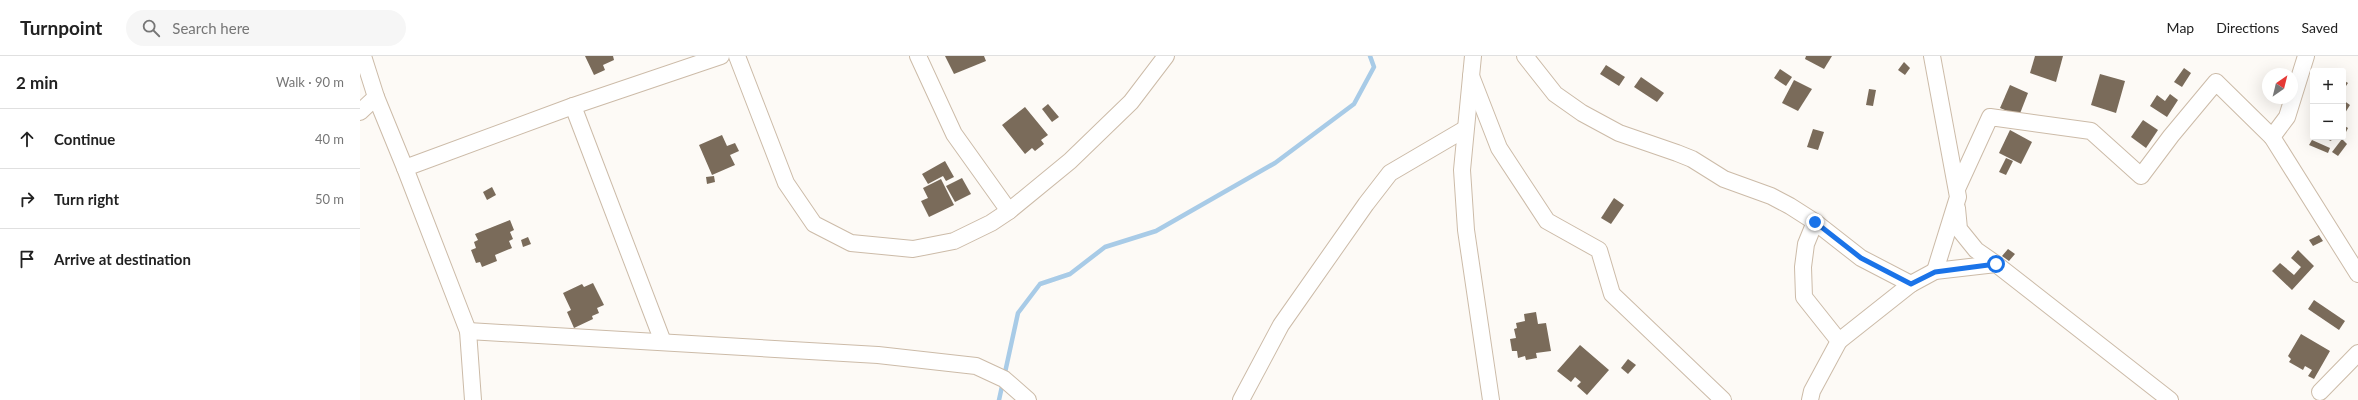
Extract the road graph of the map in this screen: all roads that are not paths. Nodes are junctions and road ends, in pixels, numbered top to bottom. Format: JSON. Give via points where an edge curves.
{"nodes":[{"id":1,"x":362,"y":56,"type":"edge"},
{"id":2,"x":721,"y":56,"type":"edge"},
{"id":3,"x":737,"y":56,"type":"edge"},
{"id":4,"x":918,"y":56,"type":"edge"},
{"id":5,"x":1166,"y":56,"type":"edge"},
{"id":6,"x":1473,"y":56,"type":"edge"},
{"id":7,"x":1525,"y":56,"type":"edge"},
{"id":8,"x":1932,"y":56,"type":"edge"},
{"id":9,"x":2306,"y":56,"type":"edge"},
{"id":10,"x":1471,"y":76,"type":"junction"},
{"id":11,"x":376,"y":97,"type":"junction"},
{"id":12,"x":573,"y":106,"type":"junction"},
{"id":13,"x":360,"y":112,"type":"edge"},
{"id":14,"x":1465,"y":129,"type":"junction"},
{"id":15,"x":2272,"y":137,"type":"junction"},
{"id":16,"x":405,"y":168,"type":"junction"},
{"id":17,"x":1956,"y":196,"type":"junction"},
{"id":18,"x":1009,"y":211,"type":"junction"},
{"id":19,"x":1815,"y":222,"type":"junction"},
{"id":20,"x":1996,"y":264,"type":"junction"},
{"id":21,"x":1935,"y":272,"type":"junction"},
{"id":22,"x":2358,"y":274,"type":"edge"},
{"id":23,"x":1911,"y":284,"type":"junction"},
{"id":24,"x":468,"y":331,"type":"junction"},
{"id":25,"x":1839,"y":341,"type":"junction"},
{"id":26,"x":663,"y":342,"type":"junction"},
{"id":27,"x":2358,"y":353,"type":"edge"},
{"id":28,"x":2320,"y":392,"type":"dead end"},
{"id":29,"x":473,"y":400,"type":"edge"},
{"id":30,"x":1028,"y":400,"type":"edge"},
{"id":31,"x":1241,"y":400,"type":"edge"},
{"id":32,"x":1491,"y":400,"type":"edge"},
{"id":33,"x":1723,"y":400,"type":"edge"},
{"id":34,"x":1810,"y":400,"type":"edge"},
{"id":35,"x":2170,"y":400,"type":"edge"}],
"edges":[{"from":1,"to":11,"type":"street"},
{"from":2,"to":12,"type":"street"},
{"from":3,"to":18,"type":"street","via":[[786,183],[814,224],[851,243],[913,249],[954,241]]},
{"from":4,"to":18,"type":"street","via":[[954,134]]},
{"from":5,"to":18,"type":"street","via":[[1131,102],[1070,161]]},
{"from":6,"to":10,"type":"street"},
{"from":7,"to":19,"type":"street","via":[[1555,94],[1582,113],[1619,133],[1692,159],[1724,179],[1771,196]]},
{"from":8,"to":17,"type":"street"},
{"from":9,"to":15,"type":"street","via":[[2287,117]]},
{"from":10,"to":14,"type":"street"},
{"from":10,"to":33,"type":"street","via":[[1499,148],[1547,221],[1599,250],[1612,294]]},
{"from":11,"to":13,"type":"street"},
{"from":11,"to":16,"type":"street"},
{"from":12,"to":16,"type":"street"},
{"from":12,"to":26,"type":"street"},
{"from":14,"to":31,"type":"street","via":[[1390,173],[1281,325]]},
{"from":14,"to":32,"type":"street","via":[[1462,170],[1466,230]]},
{"from":15,"to":17,"type":"street","via":[[2216,82],[2141,176],[2091,131],[1990,116]]},
{"from":15,"to":22,"type":"street"},
{"from":16,"to":24,"type":"street"},
{"from":17,"to":20,"type":"street","via":[[1959,230],[1976,250]]},
{"from":17,"to":21,"type":"street"},
{"from":19,"to":23,"type":"street","via":[[1861,258]]},
{"from":19,"to":25,"type":"street","via":[[1806,244],[1803,267],[1804,297]]},
{"from":20,"to":21,"type":"street"},
{"from":20,"to":35,"type":"street"},
{"from":21,"to":23,"type":"street"},
{"from":23,"to":25,"type":"street"},
{"from":24,"to":26,"type":"street"},
{"from":24,"to":29,"type":"street"},
{"from":25,"to":34,"type":"street","via":[[1812,391]]},
{"from":26,"to":30,"type":"street","via":[[878,354],[976,366],[1004,379]]},
{"from":27,"to":28,"type":"street"}]}
